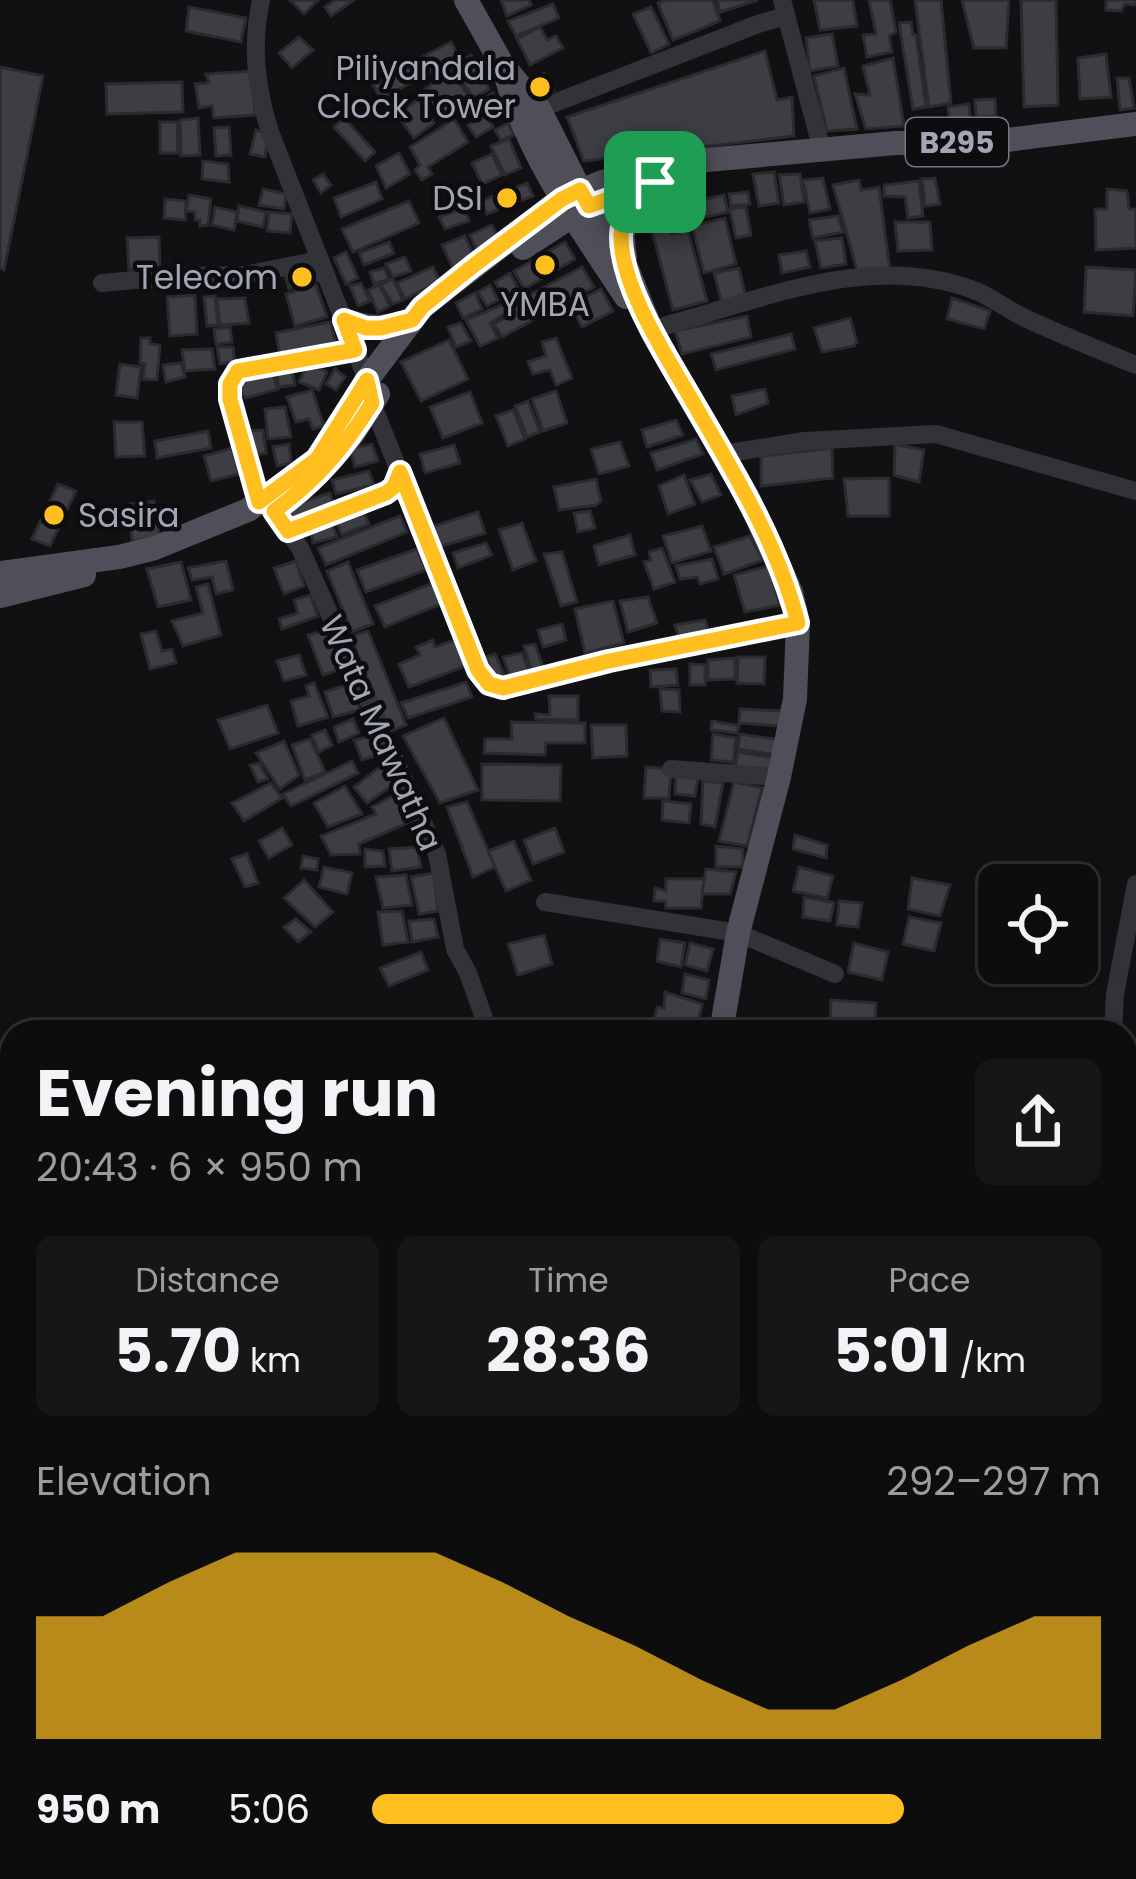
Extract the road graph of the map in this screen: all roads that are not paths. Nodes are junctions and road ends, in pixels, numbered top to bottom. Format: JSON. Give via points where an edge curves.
{"nodes":[{"id":1,"x":261,"y":0,"type":"edge"},
{"id":2,"x":466,"y":0,"type":"edge"},
{"id":3,"x":783,"y":8,"type":"edge"},
{"id":4,"x":502,"y":64,"type":"junction"},
{"id":5,"x":539,"y":109,"type":"junction"},
{"id":6,"x":1136,"y":124,"type":"edge"},
{"id":7,"x":822,"y":150,"type":"junction"},
{"id":8,"x":777,"y":153,"type":"junction"},
{"id":9,"x":655,"y":182,"type":"junction"},
{"id":10,"x":576,"y":202,"type":"junction"},
{"id":11,"x":320,"y":260,"type":"junction"},
{"id":12,"x":627,"y":269,"type":"junction"},
{"id":13,"x":102,"y":283,"type":"dead end"},
{"id":14,"x":344,"y":320,"type":"junction"},
{"id":15,"x":412,"y":320,"type":"junction"},
{"id":16,"x":650,"y":327,"type":"junction"},
{"id":17,"x":355,"y":350,"type":"junction"},
{"id":18,"x":1136,"y":365,"type":"edge"},
{"id":19,"x":370,"y":392,"type":"junction"},
{"id":20,"x":722,"y":454,"type":"junction"},
{"id":21,"x":400,"y":472,"type":"junction"},
{"id":22,"x":1136,"y":491,"type":"edge"},
{"id":23,"x":274,"y":515,"type":"junction"},
{"id":24,"x":0,"y":573,"type":"edge"},
{"id":25,"x":0,"y":596,"type":"edge"},
{"id":26,"x":798,"y":623,"type":"junction"},
{"id":27,"x":671,"y":769,"type":"dead end"},
{"id":28,"x":778,"y":777,"type":"junction"},
{"id":29,"x":1136,"y":884,"type":"edge"},
{"id":30,"x":544,"y":902,"type":"dead end"},
{"id":31,"x":738,"y":933,"type":"junction"},
{"id":32,"x":835,"y":974,"type":"dead end"},
{"id":33,"x":485,"y":1020,"type":"edge"},
{"id":34,"x":723,"y":1020,"type":"edge"},
{"id":35,"x":1114,"y":1020,"type":"edge"}],
"edges":[{"from":1,"to":11,"type":"street","via":[[259,98]]},
{"from":2,"to":4,"type":"main road"},
{"from":3,"to":5,"type":"street"},
{"from":3,"to":7,"type":"street"},
{"from":4,"to":5,"type":"main road"},
{"from":4,"to":10,"type":"main road","via":[[517,116]]},
{"from":5,"to":10,"type":"main road"},
{"from":6,"to":7,"type":"main road","number":"B295"},
{"from":7,"to":8,"type":"main road","number":"B295"},
{"from":8,"to":9,"type":"main road","number":"B295"},
{"from":8,"to":10,"type":"main road","number":"B295","via":[[673,163]]},
{"from":9,"to":10,"type":"main road","number":"B295"},
{"from":9,"to":12,"type":"main road","via":[[624,217]]},
{"from":10,"to":12,"type":"main road"},
{"from":10,"to":15,"type":"main road"},
{"from":10,"to":16,"type":"main road"},
{"from":10,"to":19,"type":"main road","via":[[427,323]]},
{"from":11,"to":13,"type":"street","via":[[244,275]]},
{"from":11,"to":14,"type":"street"},
{"from":12,"to":16,"type":"main road"},
{"from":14,"to":15,"type":"main road","via":[[366,328]]},
{"from":14,"to":17,"type":"street"},
{"from":15,"to":19,"type":"main road"},
{"from":16,"to":18,"type":"street","via":[[820,282],[916,277],[978,292]]},
{"from":16,"to":20,"type":"main road"},
{"from":17,"to":19,"type":"street"},
{"from":17,"to":23,"type":"street","name":"Wata Mawatha","via":[[260,365],[238,371],[230,384]]},
{"from":19,"to":21,"type":"street"},
{"from":19,"to":23,"type":"main road"},
{"from":20,"to":22,"type":"street","via":[[936,434]]},
{"from":20,"to":26,"type":"main road"},
{"from":21,"to":23,"type":"street","via":[[386,493]]},
{"from":21,"to":26,"type":"street","via":[[489,684],[503,688]]},
{"from":23,"to":24,"type":"main road","via":[[248,511],[119,557]]},
{"from":23,"to":25,"type":"main road","via":[[170,559]]},
{"from":23,"to":33,"type":"street","name":"Wata Mawatha","via":[[300,548],[437,854],[455,949]]},
{"from":26,"to":28,"type":"main road","via":[[795,698]]},
{"from":27,"to":28,"type":"street"},
{"from":28,"to":31,"type":"main road"},
{"from":29,"to":35,"type":"street"},
{"from":30,"to":31,"type":"street"},
{"from":31,"to":32,"type":"street"},
{"from":31,"to":34,"type":"main road"}]}
